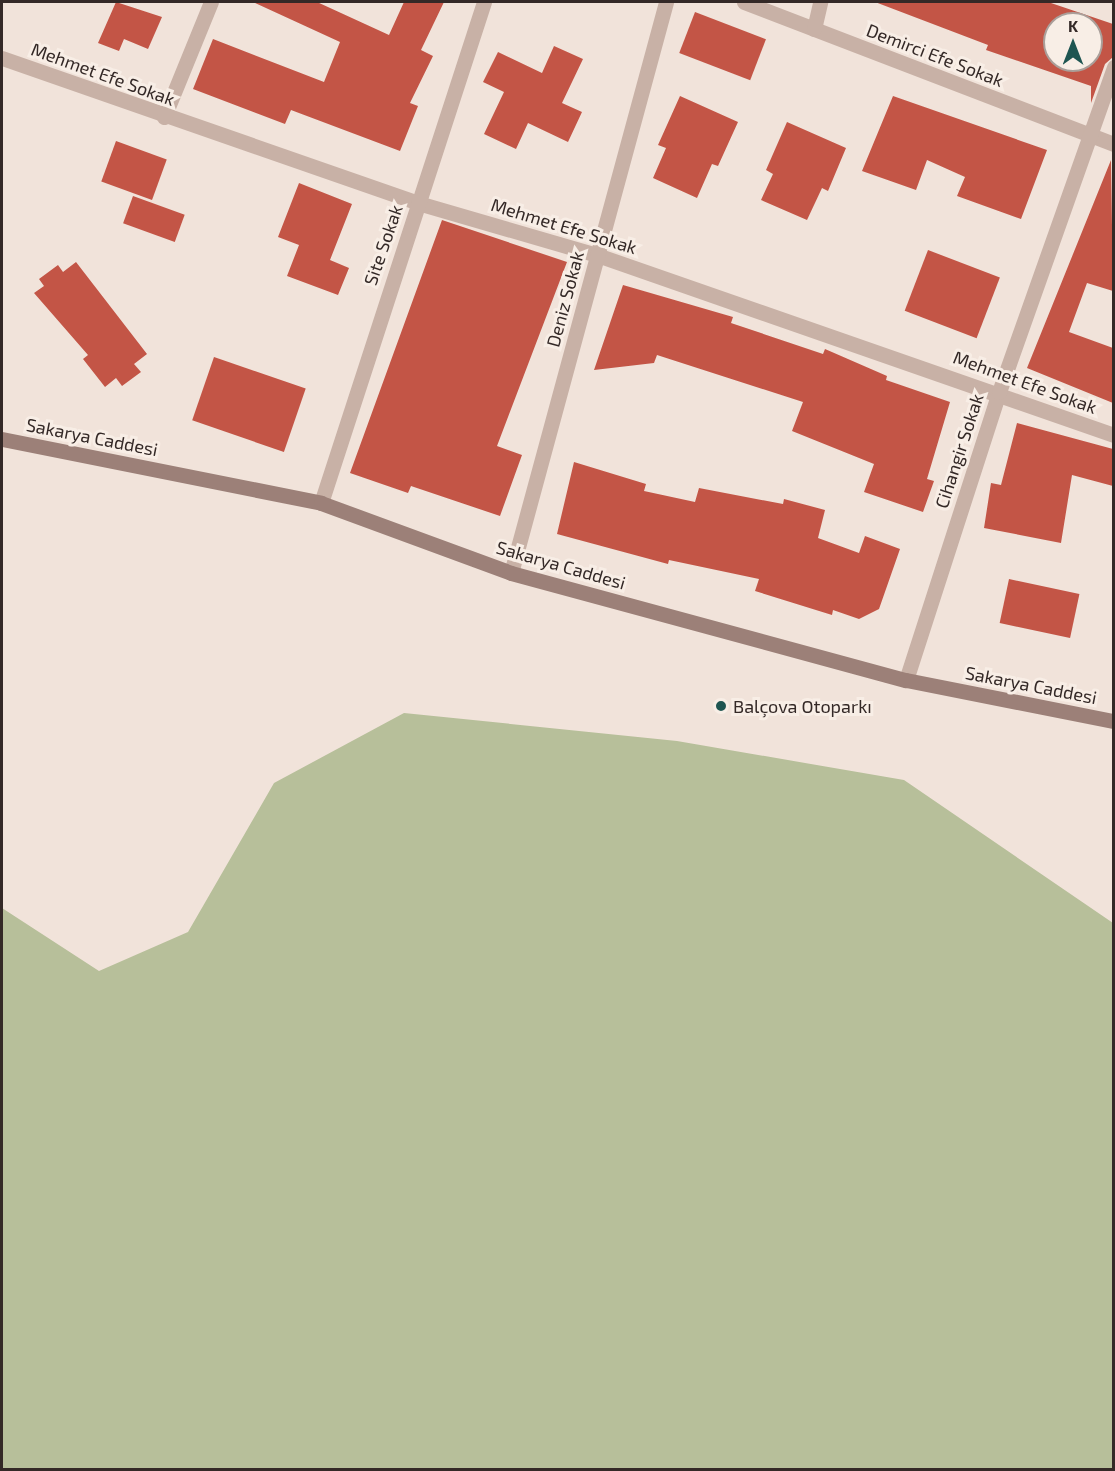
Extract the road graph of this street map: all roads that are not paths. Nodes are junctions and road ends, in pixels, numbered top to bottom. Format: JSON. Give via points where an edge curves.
{"nodes":[{"id":1,"x":211,"y":2,"type":"edge"},
{"id":2,"x":484,"y":2,"type":"edge"},
{"id":3,"x":666,"y":2,"type":"edge"},
{"id":4,"x":744,"y":2,"type":"edge"},
{"id":5,"x":820,"y":2,"type":"edge"},
{"id":6,"x":814,"y":29,"type":"junction"},
{"id":7,"x":2,"y":58,"type":"edge"},
{"id":8,"x":1113,"y":67,"type":"edge"},
{"id":9,"x":164,"y":117,"type":"junction"},
{"id":10,"x":1090,"y":135,"type":"junction"},
{"id":11,"x":1113,"y":144,"type":"edge"},
{"id":12,"x":418,"y":203,"type":"junction"},
{"id":13,"x":597,"y":255,"type":"junction"},
{"id":14,"x":999,"y":392,"type":"junction"},
{"id":15,"x":1113,"y":435,"type":"edge"},
{"id":16,"x":2,"y":439,"type":"edge"},
{"id":17,"x":321,"y":503,"type":"junction"},
{"id":18,"x":511,"y":573,"type":"junction"},
{"id":19,"x":906,"y":680,"type":"junction"},
{"id":20,"x":1113,"y":722,"type":"edge"}],
"edges":[{"from":1,"to":9,"type":"street"},
{"from":2,"to":12,"type":"street","name":"Site Sokak"},
{"from":3,"to":13,"type":"street","name":"Deniz Sokak"},
{"from":4,"to":6,"type":"street","name":"Demirci Efe Sokak"},
{"from":5,"to":6,"type":"street"},
{"from":6,"to":10,"type":"street","name":"Demirci Efe Sokak"},
{"from":7,"to":9,"type":"street","name":"Mehmet Efe Sokak"},
{"from":8,"to":10,"type":"street","name":"Cihangir Sokak"},
{"from":9,"to":12,"type":"street","name":"Mehmet Efe Sokak"},
{"from":10,"to":11,"type":"street","name":"Demirci Efe Sokak"},
{"from":10,"to":14,"type":"street","name":"Cihangir Sokak"},
{"from":12,"to":13,"type":"street","name":"Mehmet Efe Sokak"},
{"from":12,"to":17,"type":"street","name":"Site Sokak"},
{"from":13,"to":14,"type":"street","name":"Mehmet Efe Sokak"},
{"from":13,"to":18,"type":"street","name":"Deniz Sokak"},
{"from":14,"to":15,"type":"street","name":"Mehmet Efe Sokak"},
{"from":14,"to":19,"type":"street","name":"Cihangir Sokak"},
{"from":16,"to":17,"type":"main road","name":"Sakarya Caddesi"},
{"from":17,"to":18,"type":"main road","name":"Sakarya Caddesi"},
{"from":18,"to":19,"type":"main road","name":"Sakarya Caddesi"},
{"from":19,"to":20,"type":"main road","name":"Sakarya Caddesi"}]}
